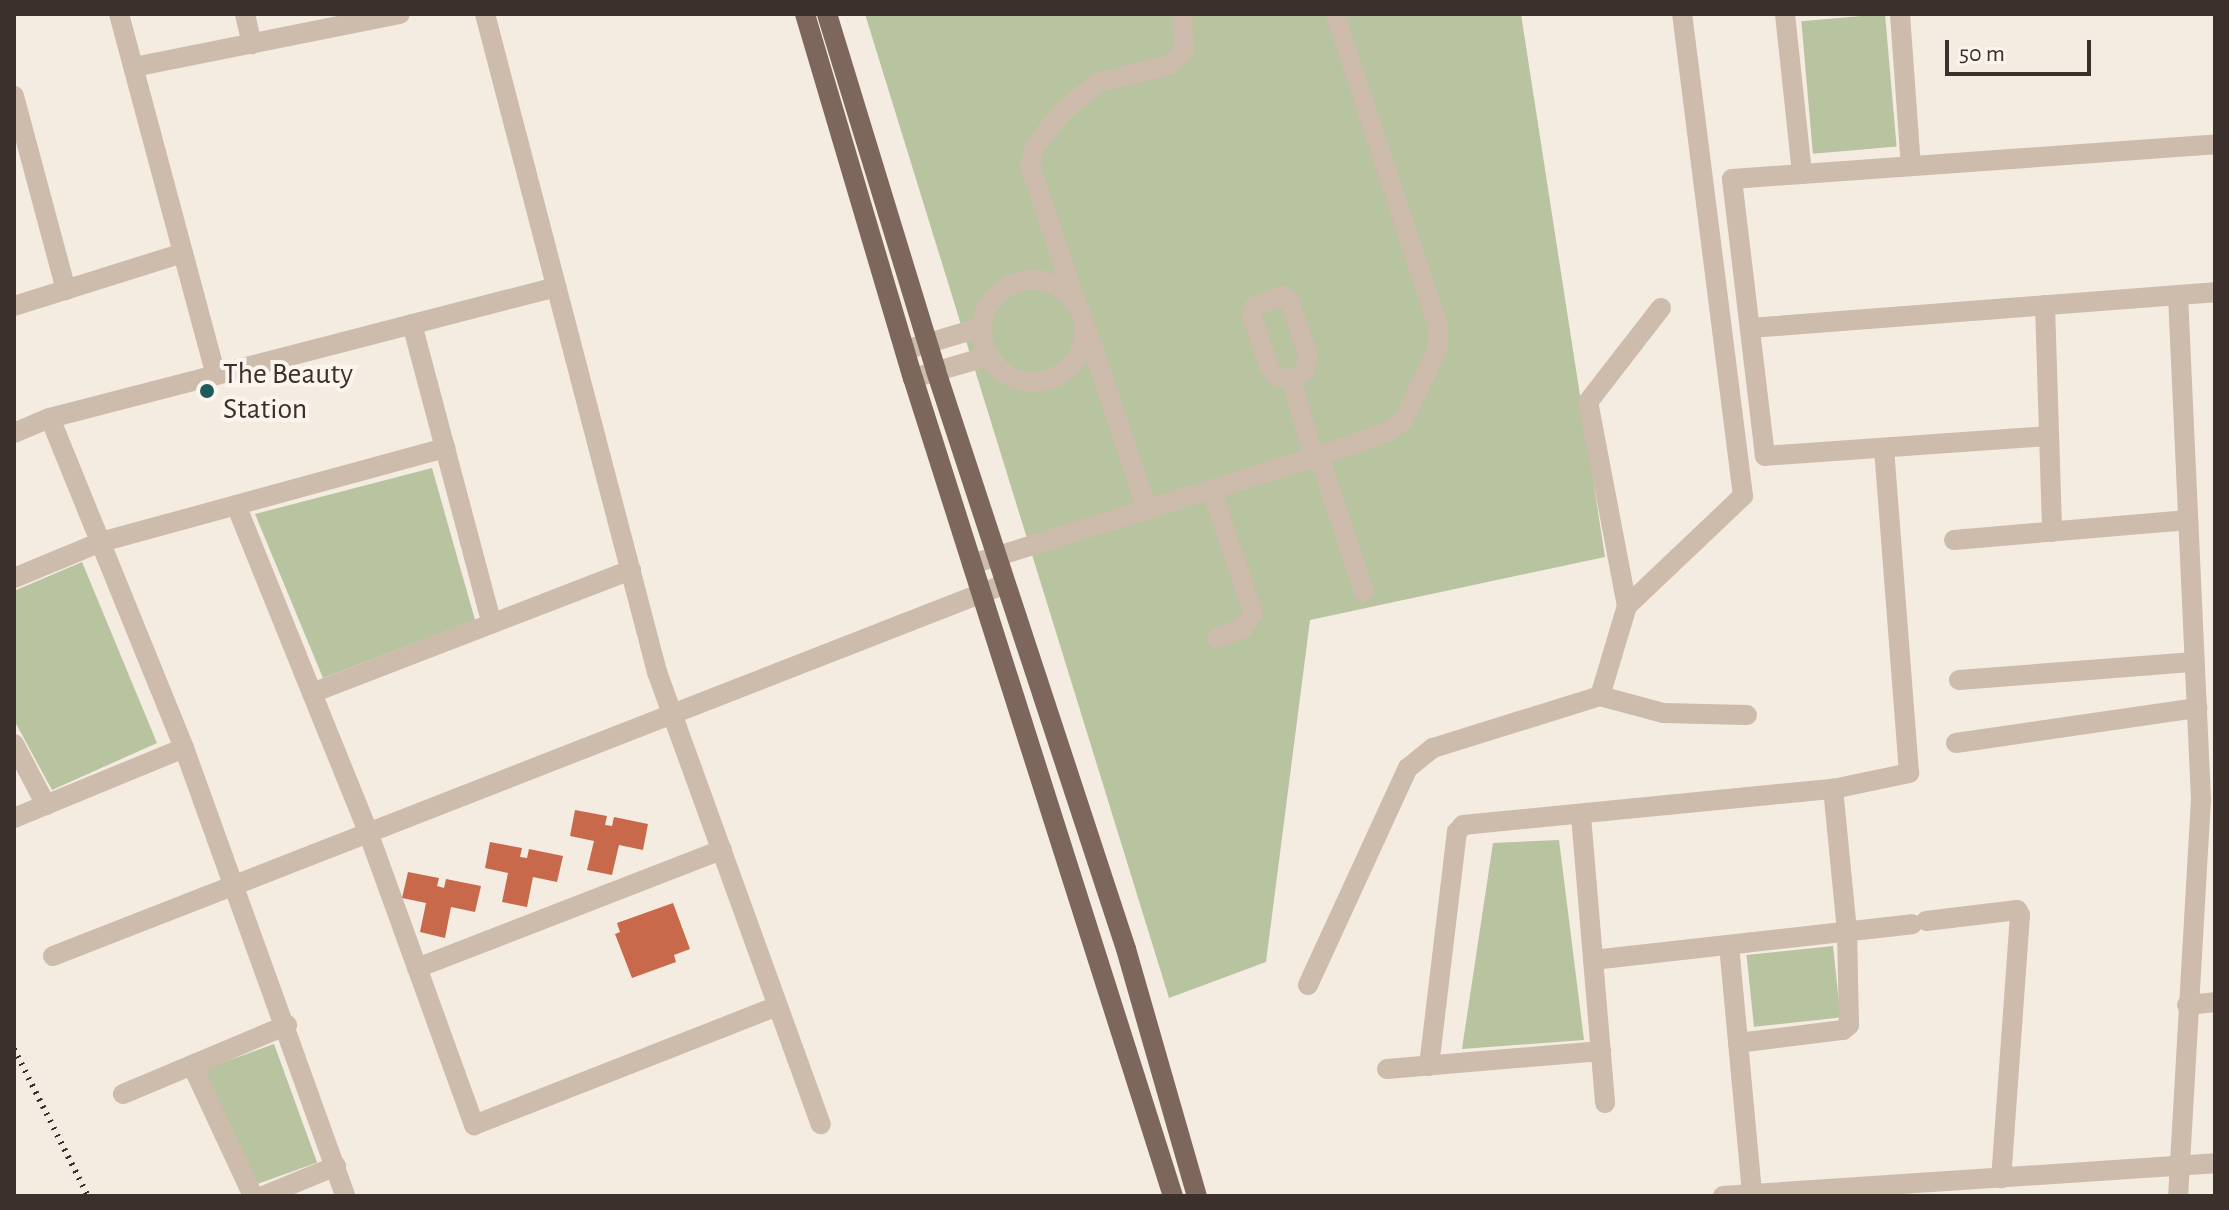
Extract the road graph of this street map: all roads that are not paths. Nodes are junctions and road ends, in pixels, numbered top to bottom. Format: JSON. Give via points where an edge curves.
{"nodes":[{"id":1,"x":119,"y":14,"type":"edge"},
{"id":2,"x":245,"y":14,"type":"edge"},
{"id":3,"x":400,"y":14,"type":"edge"},
{"id":4,"x":485,"y":14,"type":"edge"},
{"id":5,"x":805,"y":14,"type":"edge"},
{"id":6,"x":827,"y":14,"type":"edge"},
{"id":7,"x":1182,"y":14,"type":"edge"},
{"id":8,"x":1335,"y":14,"type":"edge"},
{"id":9,"x":1682,"y":14,"type":"edge"},
{"id":10,"x":1785,"y":14,"type":"edge"},
{"id":11,"x":1900,"y":14,"type":"edge"},
{"id":12,"x":344,"y":19,"type":"edge"},
{"id":13,"x":252,"y":44,"type":"junction"},
{"id":14,"x":134,"y":67,"type":"junction"},
{"id":15,"x":14,"y":96,"type":"edge"},
{"id":16,"x":20,"y":142,"type":"edge"},
{"id":17,"x":2215,"y":144,"type":"edge"},
{"id":18,"x":1911,"y":166,"type":"junction"},
{"id":19,"x":1802,"y":174,"type":"junction"},
{"id":20,"x":183,"y":253,"type":"junction"},
{"id":21,"x":556,"y":287,"type":"junction"},
{"id":22,"x":66,"y":290,"type":"junction"},
{"id":23,"x":2215,"y":292,"type":"edge"},
{"id":24,"x":2178,"y":295,"type":"junction"},
{"id":25,"x":2045,"y":305,"type":"junction"},
{"id":26,"x":14,"y":306,"type":"edge"},
{"id":27,"x":1661,"y":308,"type":"dead end"},
{"id":28,"x":1079,"y":310,"type":"junction"},
{"id":29,"x":412,"y":324,"type":"junction"},
{"id":30,"x":982,"y":327,"type":"junction"},
{"id":31,"x":1750,"y":328,"type":"junction"},
{"id":32,"x":928,"y":343,"type":"junction"},
{"id":33,"x":905,"y":350,"type":"junction"},
{"id":34,"x":989,"y":356,"type":"junction"},
{"id":35,"x":936,"y":371,"type":"junction"},
{"id":36,"x":216,"y":375,"type":"junction"},
{"id":37,"x":913,"y":378,"type":"junction"},
{"id":38,"x":1292,"y":381,"type":"dead end"},
{"id":39,"x":50,"y":418,"type":"junction"},
{"id":40,"x":14,"y":433,"type":"edge"},
{"id":41,"x":2049,"y":436,"type":"junction"},
{"id":42,"x":445,"y":448,"type":"junction"},
{"id":43,"x":1884,"y":448,"type":"junction"},
{"id":44,"x":1316,"y":457,"type":"junction"},
{"id":45,"x":1211,"y":489,"type":"junction"},
{"id":46,"x":236,"y":505,"type":"junction"},
{"id":47,"x":1147,"y":509,"type":"junction"},
{"id":48,"x":2188,"y":520,"type":"junction"},
{"id":49,"x":2052,"y":532,"type":"junction"},
{"id":50,"x":1954,"y":540,"type":"dead end"},
{"id":51,"x":101,"y":542,"type":"junction"},
{"id":52,"x":997,"y":556,"type":"junction"},
{"id":53,"x":972,"y":564,"type":"junction"},
{"id":54,"x":631,"y":570,"type":"junction"},
{"id":55,"x":14,"y":578,"type":"edge"},
{"id":56,"x":1005,"y":584,"type":"junction"},
{"id":57,"x":981,"y":590,"type":"junction"},
{"id":58,"x":1364,"y":592,"type":"dead end"},
{"id":59,"x":1627,"y":606,"type":"junction"},
{"id":60,"x":492,"y":624,"type":"junction"},
{"id":61,"x":1217,"y":638,"type":"dead end"},
{"id":62,"x":2202,"y":670,"type":"edge"},
{"id":63,"x":1959,"y":680,"type":"dead end"},
{"id":64,"x":312,"y":693,"type":"junction"},
{"id":65,"x":1600,"y":696,"type":"junction"},
{"id":66,"x":2197,"y":708,"type":"junction"},
{"id":67,"x":672,"y":713,"type":"junction"},
{"id":68,"x":1747,"y":715,"type":"dead end"},
{"id":69,"x":1956,"y":743,"type":"dead end"},
{"id":70,"x":14,"y":744,"type":"edge"},
{"id":71,"x":184,"y":748,"type":"junction"},
{"id":72,"x":1833,"y":789,"type":"junction"},
{"id":73,"x":46,"y":805,"type":"junction"},
{"id":74,"x":1581,"y":816,"type":"junction"},
{"id":75,"x":14,"y":818,"type":"edge"},
{"id":76,"x":368,"y":832,"type":"junction"},
{"id":77,"x":2207,"y":834,"type":"edge"},
{"id":78,"x":722,"y":850,"type":"junction"},
{"id":79,"x":231,"y":886,"type":"junction"},
{"id":80,"x":1847,"y":931,"type":"junction"},
{"id":81,"x":1729,"y":945,"type":"junction"},
{"id":82,"x":53,"y":956,"type":"dead end"},
{"id":83,"x":1593,"y":960,"type":"junction"},
{"id":84,"x":417,"y":968,"type":"junction"},
{"id":85,"x":1308,"y":985,"type":"dead end"},
{"id":86,"x":2215,"y":1002,"type":"edge"},
{"id":87,"x":2187,"y":1005,"type":"junction"},
{"id":88,"x":778,"y":1006,"type":"junction"},
{"id":89,"x":287,"y":1025,"type":"junction"},
{"id":90,"x":1738,"y":1043,"type":"junction"},
{"id":91,"x":1601,"y":1051,"type":"junction"},
{"id":92,"x":192,"y":1065,"type":"junction"},
{"id":93,"x":1429,"y":1066,"type":"junction"},
{"id":94,"x":1387,"y":1069,"type":"dead end"},
{"id":95,"x":123,"y":1094,"type":"dead end"},
{"id":96,"x":1605,"y":1103,"type":"dead end"},
{"id":97,"x":821,"y":1124,"type":"dead end"},
{"id":98,"x":2215,"y":1163,"type":"edge"},
{"id":99,"x":336,"y":1166,"type":"junction"},
{"id":100,"x":2176,"y":1166,"type":"junction"},
{"id":101,"x":2001,"y":1178,"type":"junction"},
{"id":102,"x":1752,"y":1194,"type":"edge"},
{"id":103,"x":253,"y":1196,"type":"edge"},
{"id":104,"x":263,"y":1196,"type":"edge"},
{"id":105,"x":345,"y":1196,"type":"edge"},
{"id":106,"x":1173,"y":1196,"type":"edge"},
{"id":107,"x":1197,"y":1196,"type":"edge"},
{"id":108,"x":1723,"y":1196,"type":"edge"},
{"id":109,"x":2178,"y":1196,"type":"edge"}],
"edges":[{"from":1,"to":14,"type":"street"},
{"from":2,"to":13,"type":"street"},
{"from":3,"to":12,"type":"street"},
{"from":4,"to":21,"type":"street"},
{"from":5,"to":33,"type":"main road"},
{"from":6,"to":32,"type":"main road"},
{"from":7,"to":28,"type":"street","via":[[1184,51],[1170,65],[1097,83],[1061,113],[1036,145],[1030,165]]},
{"from":8,"to":44,"type":"street","via":[[1438,325],[1438,347],[1404,420],[1387,432]]},
{"from":9,"to":59,"type":"street","via":[[1743,496]]},
{"from":10,"to":19,"type":"street"},
{"from":11,"to":18,"type":"street"},
{"from":12,"to":13,"type":"street"},
{"from":13,"to":14,"type":"street"},
{"from":14,"to":20,"type":"street"},
{"from":15,"to":16,"type":"street"},
{"from":16,"to":22,"type":"street"},
{"from":17,"to":18,"type":"street"},
{"from":18,"to":19,"type":"street"},
{"from":19,"to":31,"type":"street","via":[[1732,179]]},
{"from":20,"to":22,"type":"street"},
{"from":20,"to":36,"type":"street"},
{"from":21,"to":29,"type":"street"},
{"from":21,"to":54,"type":"street"},
{"from":22,"to":26,"type":"street"},
{"from":23,"to":24,"type":"street"},
{"from":24,"to":25,"type":"street"},
{"from":24,"to":48,"type":"street"},
{"from":25,"to":31,"type":"street"},
{"from":25,"to":41,"type":"street"},
{"from":27,"to":59,"type":"street","via":[[1588,402]]},
{"from":28,"to":30,"type":"street","via":[[1048,281],[1013,283],[989,305]]},
{"from":28,"to":34,"type":"street","via":[[1079,353],[1055,377],[1023,381],[1008,376]]},
{"from":28,"to":47,"type":"street"},
{"from":29,"to":36,"type":"street"},
{"from":29,"to":42,"type":"street"},
{"from":30,"to":32,"type":"street"},
{"from":30,"to":34,"type":"street"},
{"from":31,"to":43,"type":"street","via":[[1765,456]]},
{"from":32,"to":33,"type":"street"},
{"from":32,"to":35,"type":"main road"},
{"from":33,"to":37,"type":"main road"},
{"from":34,"to":35,"type":"street"},
{"from":35,"to":37,"type":"street"},
{"from":35,"to":52,"type":"main road"},
{"from":36,"to":39,"type":"street"},
{"from":37,"to":53,"type":"main road"},
{"from":38,"to":44,"type":"street"},
{"from":39,"to":40,"type":"street"},
{"from":39,"to":51,"type":"street"},
{"from":41,"to":43,"type":"street"},
{"from":41,"to":49,"type":"street"},
{"from":42,"to":46,"type":"street"},
{"from":42,"to":60,"type":"street"},
{"from":43,"to":72,"type":"street","via":[[1911,768],[1903,777]]},
{"from":44,"to":45,"type":"street"},
{"from":44,"to":58,"type":"street"},
{"from":45,"to":47,"type":"street"},
{"from":45,"to":61,"type":"street","via":[[1253,613],[1243,628]]},
{"from":46,"to":51,"type":"street"},
{"from":46,"to":64,"type":"street"},
{"from":47,"to":52,"type":"street"},
{"from":48,"to":49,"type":"street"},
{"from":48,"to":62,"type":"street"},
{"from":49,"to":50,"type":"street"},
{"from":51,"to":55,"type":"street"},
{"from":51,"to":71,"type":"street"},
{"from":52,"to":53,"type":"street"},
{"from":52,"to":56,"type":"main road"},
{"from":53,"to":57,"type":"main road"},
{"from":54,"to":60,"type":"street"},
{"from":54,"to":67,"type":"street"},
{"from":56,"to":57,"type":"street"},
{"from":56,"to":107,"type":"main road","via":[[1126,949]]},
{"from":57,"to":67,"type":"street"},
{"from":57,"to":106,"type":"main road"},
{"from":59,"to":65,"type":"street"},
{"from":60,"to":64,"type":"street"},
{"from":62,"to":63,"type":"street"},
{"from":62,"to":66,"type":"street"},
{"from":64,"to":76,"type":"street"},
{"from":65,"to":68,"type":"street","via":[[1663,713]]},
{"from":65,"to":85,"type":"street","via":[[1433,748],[1408,768]]},
{"from":66,"to":69,"type":"street"},
{"from":66,"to":77,"type":"street"},
{"from":67,"to":76,"type":"street"},
{"from":67,"to":78,"type":"street"},
{"from":70,"to":73,"type":"street"},
{"from":71,"to":73,"type":"street"},
{"from":71,"to":79,"type":"street"},
{"from":72,"to":74,"type":"street"},
{"from":72,"to":80,"type":"street"},
{"from":73,"to":75,"type":"street"},
{"from":74,"to":83,"type":"street"},
{"from":74,"to":93,"type":"street","via":[[1459,828]]},
{"from":76,"to":79,"type":"street"},
{"from":76,"to":84,"type":"street"},
{"from":77,"to":87,"type":"street"},
{"from":78,"to":84,"type":"street"},
{"from":78,"to":88,"type":"street"},
{"from":79,"to":82,"type":"street"},
{"from":79,"to":89,"type":"street"},
{"from":80,"to":81,"type":"street"},
{"from":80,"to":90,"type":"street","via":[[1847,1029]]},
{"from":80,"to":101,"type":"street","via":[[2017,910]]},
{"from":81,"to":83,"type":"street"},
{"from":81,"to":90,"type":"street"},
{"from":83,"to":91,"type":"street"},
{"from":84,"to":88,"type":"street","via":[[474,1125]]},
{"from":86,"to":87,"type":"street"},
{"from":87,"to":100,"type":"street"},
{"from":88,"to":97,"type":"street"},
{"from":89,"to":92,"type":"street"},
{"from":89,"to":99,"type":"street"},
{"from":90,"to":102,"type":"street"},
{"from":91,"to":93,"type":"street"},
{"from":91,"to":96,"type":"street"},
{"from":92,"to":95,"type":"street"},
{"from":92,"to":103,"type":"street"},
{"from":93,"to":94,"type":"street"},
{"from":98,"to":100,"type":"street"},
{"from":99,"to":104,"type":"street"},
{"from":99,"to":105,"type":"street"},
{"from":100,"to":101,"type":"street"},
{"from":100,"to":109,"type":"street"},
{"from":101,"to":102,"type":"street"},
{"from":102,"to":108,"type":"street"}]}
